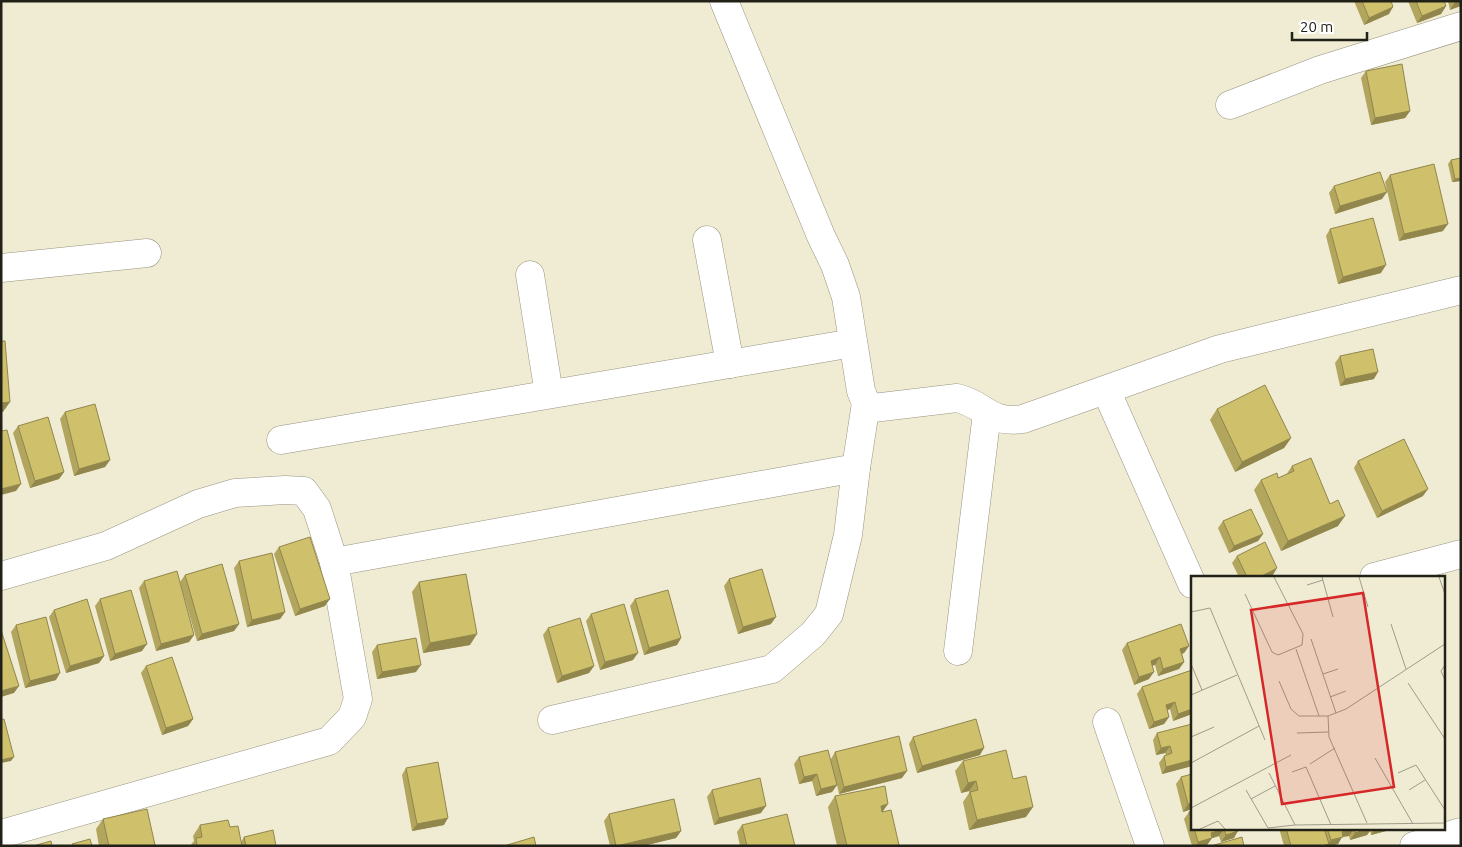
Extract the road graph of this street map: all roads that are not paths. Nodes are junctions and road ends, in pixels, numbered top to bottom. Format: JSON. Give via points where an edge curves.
{"nodes":[{"id":1,"x":724,"y":1,"type":"edge"},
{"id":2,"x":1461,"y":26,"type":"edge"},
{"id":3,"x":1230,"y":105,"type":"dead end"},
{"id":4,"x":707,"y":240,"type":"dead end"},
{"id":5,"x":147,"y":253,"type":"dead end"},
{"id":6,"x":1,"y":268,"type":"edge"},
{"id":7,"x":530,"y":275,"type":"dead end"},
{"id":8,"x":1461,"y":290,"type":"edge"},
{"id":9,"x":853,"y":343,"type":"junction"},
{"id":10,"x":730,"y":364,"type":"junction"},
{"id":11,"x":1106,"y":390,"type":"junction"},
{"id":12,"x":549,"y":394,"type":"junction"},
{"id":13,"x":866,"y":403,"type":"junction"},
{"id":14,"x":987,"y":413,"type":"junction"},
{"id":15,"x":281,"y":440,"type":"dead end"},
{"id":16,"x":856,"y":468,"type":"junction"},
{"id":17,"x":1461,"y":554,"type":"edge"},
{"id":18,"x":334,"y":562,"type":"junction"},
{"id":19,"x":1,"y":576,"type":"edge"},
{"id":20,"x":1378,"y":576,"type":"edge"},
{"id":21,"x":1191,"y":582,"type":"edge"},
{"id":22,"x":958,"y":651,"type":"dead end"},
{"id":23,"x":552,"y":720,"type":"dead end"},
{"id":24,"x":1107,"y":722,"type":"dead end"},
{"id":25,"x":1461,"y":832,"type":"edge"},
{"id":26,"x":1,"y":834,"type":"edge"},
{"id":27,"x":1150,"y":846,"type":"edge"},
{"id":28,"x":1414,"y":846,"type":"edge"}],
"edges":[{"from":1,"to":9,"type":"street","via":[[835,265],[846,297]]},
{"from":2,"to":3,"type":"street","via":[[1320,70]]},
{"from":4,"to":10,"type":"street"},
{"from":5,"to":6,"type":"street"},
{"from":7,"to":12,"type":"street"},
{"from":8,"to":11,"type":"street","via":[[1220,349]]},
{"from":9,"to":10,"type":"street"},
{"from":9,"to":13,"type":"street"},
{"from":10,"to":12,"type":"street"},
{"from":11,"to":14,"type":"street","via":[[1023,418],[1001,419]]},
{"from":11,"to":21,"type":"street"},
{"from":12,"to":15,"type":"street"},
{"from":13,"to":14,"type":"street","via":[[873,408],[958,398]]},
{"from":13,"to":16,"type":"street"},
{"from":14,"to":22,"type":"street"},
{"from":16,"to":18,"type":"street"},
{"from":16,"to":23,"type":"street","via":[[848,535],[829,614],[812,634],[772,669]]},
{"from":17,"to":20,"type":"street"},
{"from":18,"to":19,"type":"street","via":[[317,509],[304,491],[285,490],[234,493],[106,546]]},
{"from":18,"to":26,"type":"street","via":[[358,699],[352,717],[329,742]]},
{"from":24,"to":27,"type":"street"},
{"from":25,"to":28,"type":"street"}]}
